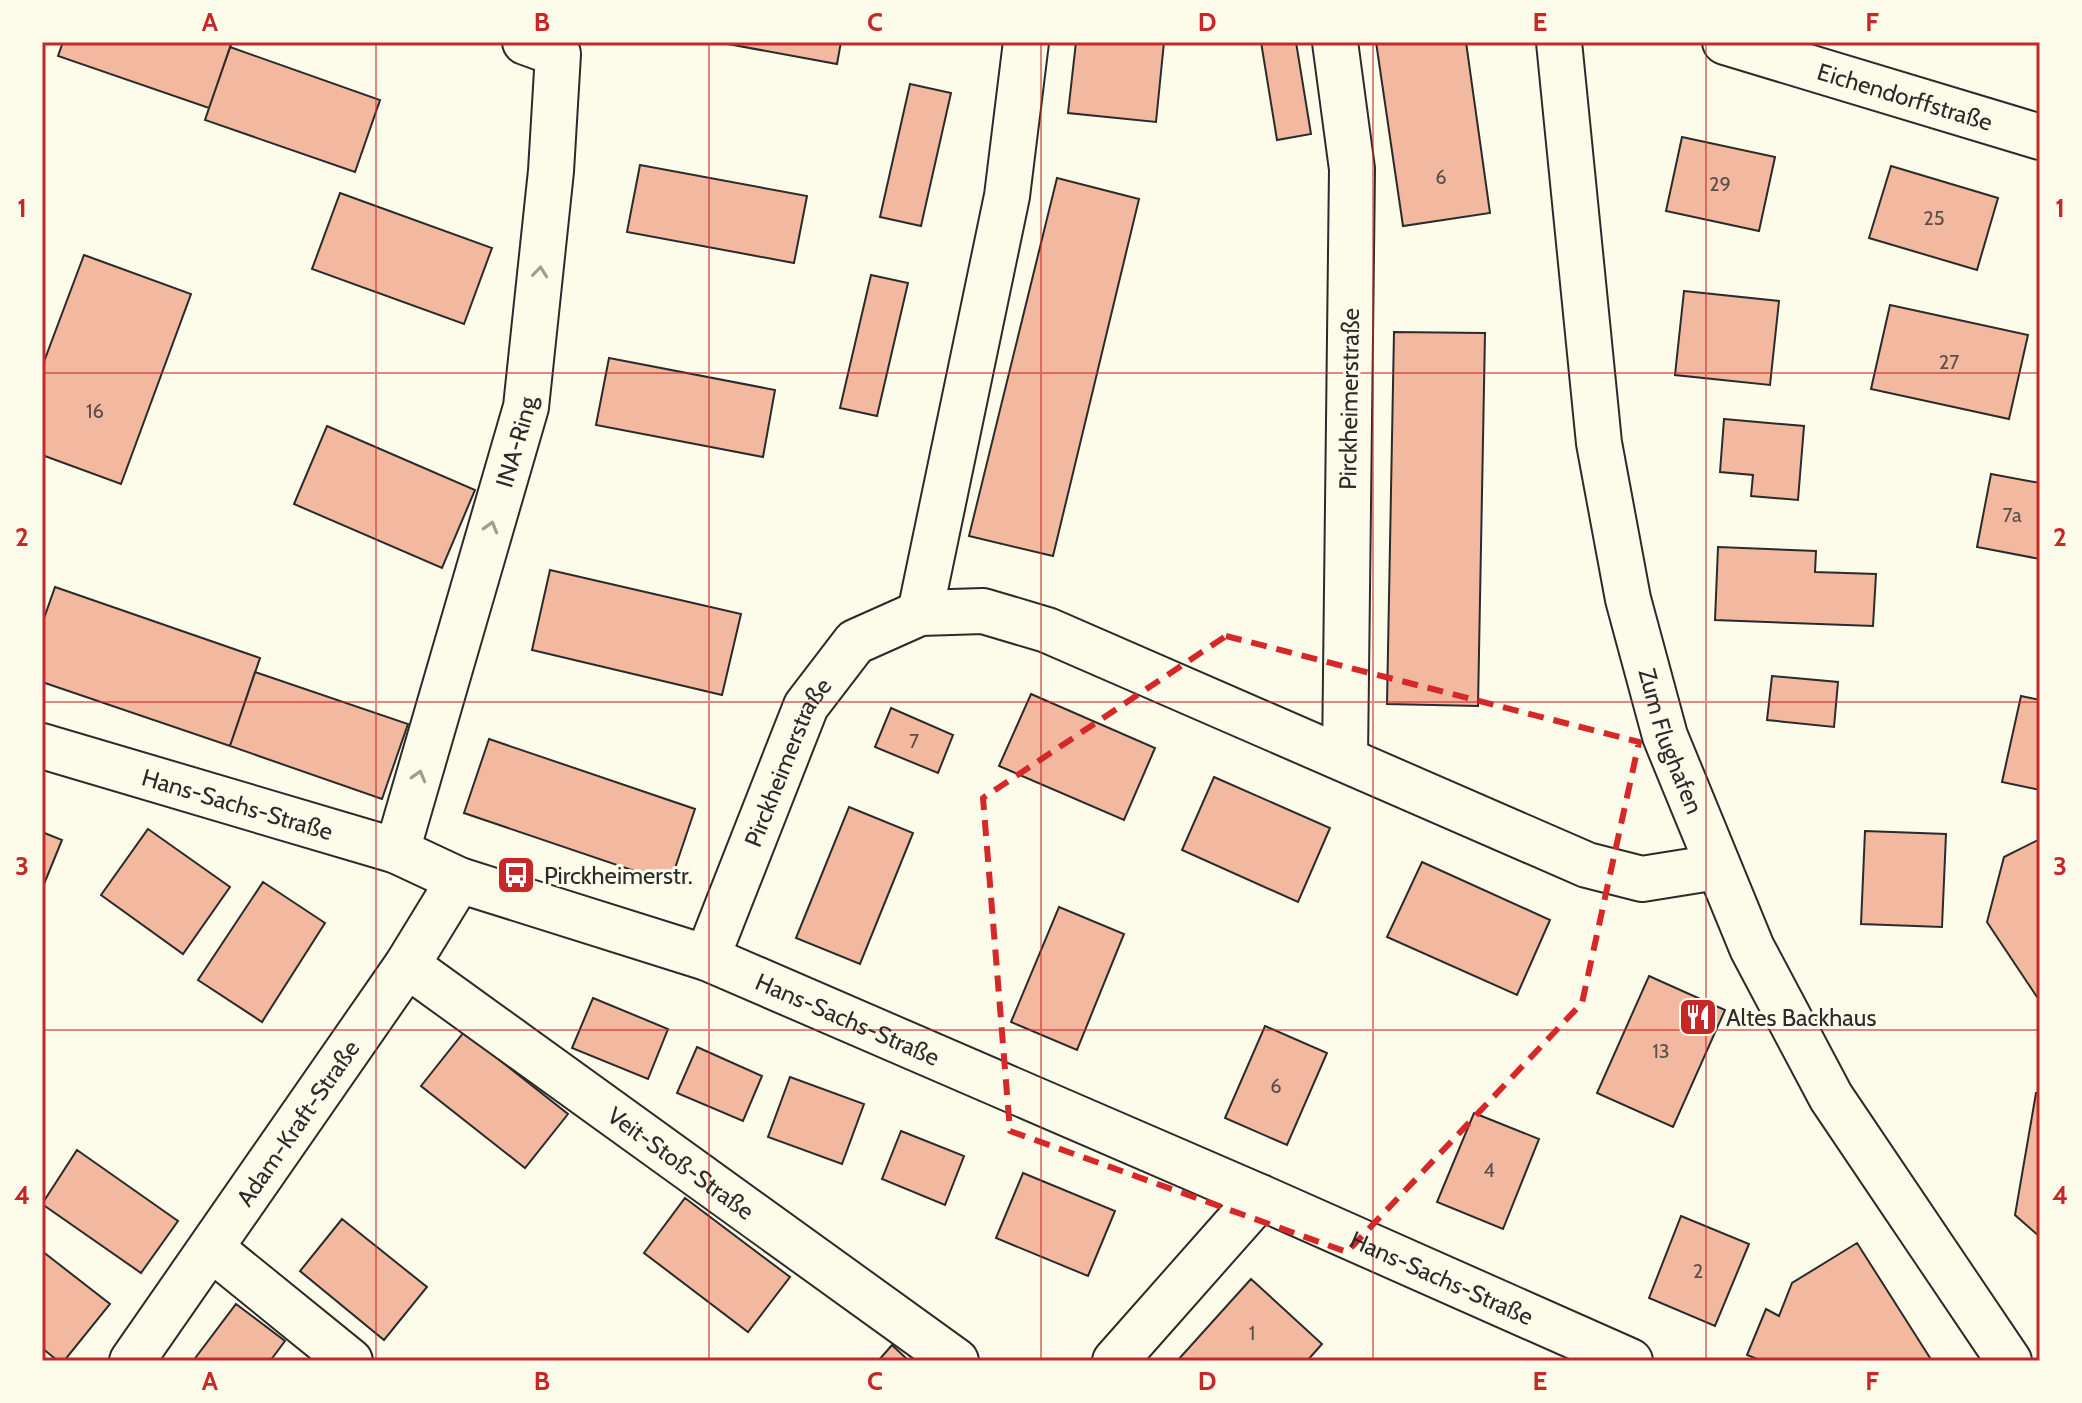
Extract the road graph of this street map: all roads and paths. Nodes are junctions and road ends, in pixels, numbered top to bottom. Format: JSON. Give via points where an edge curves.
{"nodes":[{"id":1,"x":525,"y":42,"type":"edge"},
{"id":2,"x":1026,"y":42,"type":"edge"},
{"id":3,"x":1335,"y":42,"type":"edge"},
{"id":4,"x":1559,"y":42,"type":"edge"},
{"id":5,"x":1725,"y":42,"type":"edge"},
{"id":6,"x":2040,"y":137,"type":"edge"},
{"id":7,"x":920,"y":613,"type":"junction"},
{"id":8,"x":42,"y":746,"type":"edge"},
{"id":9,"x":1345,"y":758,"type":"junction"},
{"id":10,"x":397,"y":851,"type":"junction"},
{"id":11,"x":1717,"y":867,"type":"junction"},
{"id":12,"x":459,"y":880,"type":"junction"},
{"id":13,"x":707,"y":958,"type":"junction"},
{"id":14,"x":407,"y":965,"type":"junction"},
{"id":15,"x":1260,"y":1197,"type":"junction"},
{"id":16,"x":212,"y":1249,"type":"junction"},
{"id":17,"x":132,"y":1361,"type":"edge"},
{"id":18,"x":350,"y":1361,"type":"edge"},
{"id":19,"x":956,"y":1361,"type":"edge"},
{"id":20,"x":1115,"y":1361,"type":"edge"},
{"id":21,"x":1630,"y":1361,"type":"edge"},
{"id":22,"x":2009,"y":1361,"type":"edge"}],
"edges":[{"from":10,"to":1,"type":"street","name":"INA-Ring","one_way":true,"via":[[526,407],[558,54]]},
{"from":2,"to":7,"type":"street","via":[[1007,196]]},
{"from":3,"to":9,"type":"street","name":"Pirckheimerstraße","via":[[1352,169]]},
{"from":4,"to":11,"type":"street","name":"Zum Flughafen","via":[[1599,443],[1616,537],[1665,736]]},
{"from":5,"to":6,"type":"street","name":"Eichendorffstraße"},
{"from":7,"to":9,"type":"street","name":"Pirckheimerstraße","via":[[983,611],[1047,630]]},
{"from":7,"to":13,"type":"street","name":"Pirckheimerstraße","via":[[855,642],[806,706]]},
{"from":8,"to":10,"type":"street","name":"Hans-Sachs-Straße"},
{"from":9,"to":11,"type":"street","name":"Pirckheimerstraße","via":[[1587,865],[1642,879]]},
{"from":10,"to":12,"type":"street","name":"Hans-Sachs-Straße"},
{"from":11,"to":22,"type":"street","name":"Zum Flughafen","via":[[1752,948],[1831,1097]]},
{"from":12,"to":13,"type":"street","name":"Hans-Sachs-Straße"},
{"from":12,"to":14,"type":"street","name":"Adam-Kraft-Straße"},
{"from":13,"to":15,"type":"street","name":"Hans-Sachs-Straße"},
{"from":14,"to":16,"type":"street","name":"Adam-Kraft-Straße"},
{"from":14,"to":19,"type":"street","name":"Veit-Stoß-Straße"},
{"from":15,"to":20,"type":"street"},
{"from":15,"to":21,"type":"street","name":"Hans-Sachs-Straße"},
{"from":16,"to":17,"type":"street","name":"Adam-Kraft-Straße"},
{"from":16,"to":18,"type":"street"}]}
